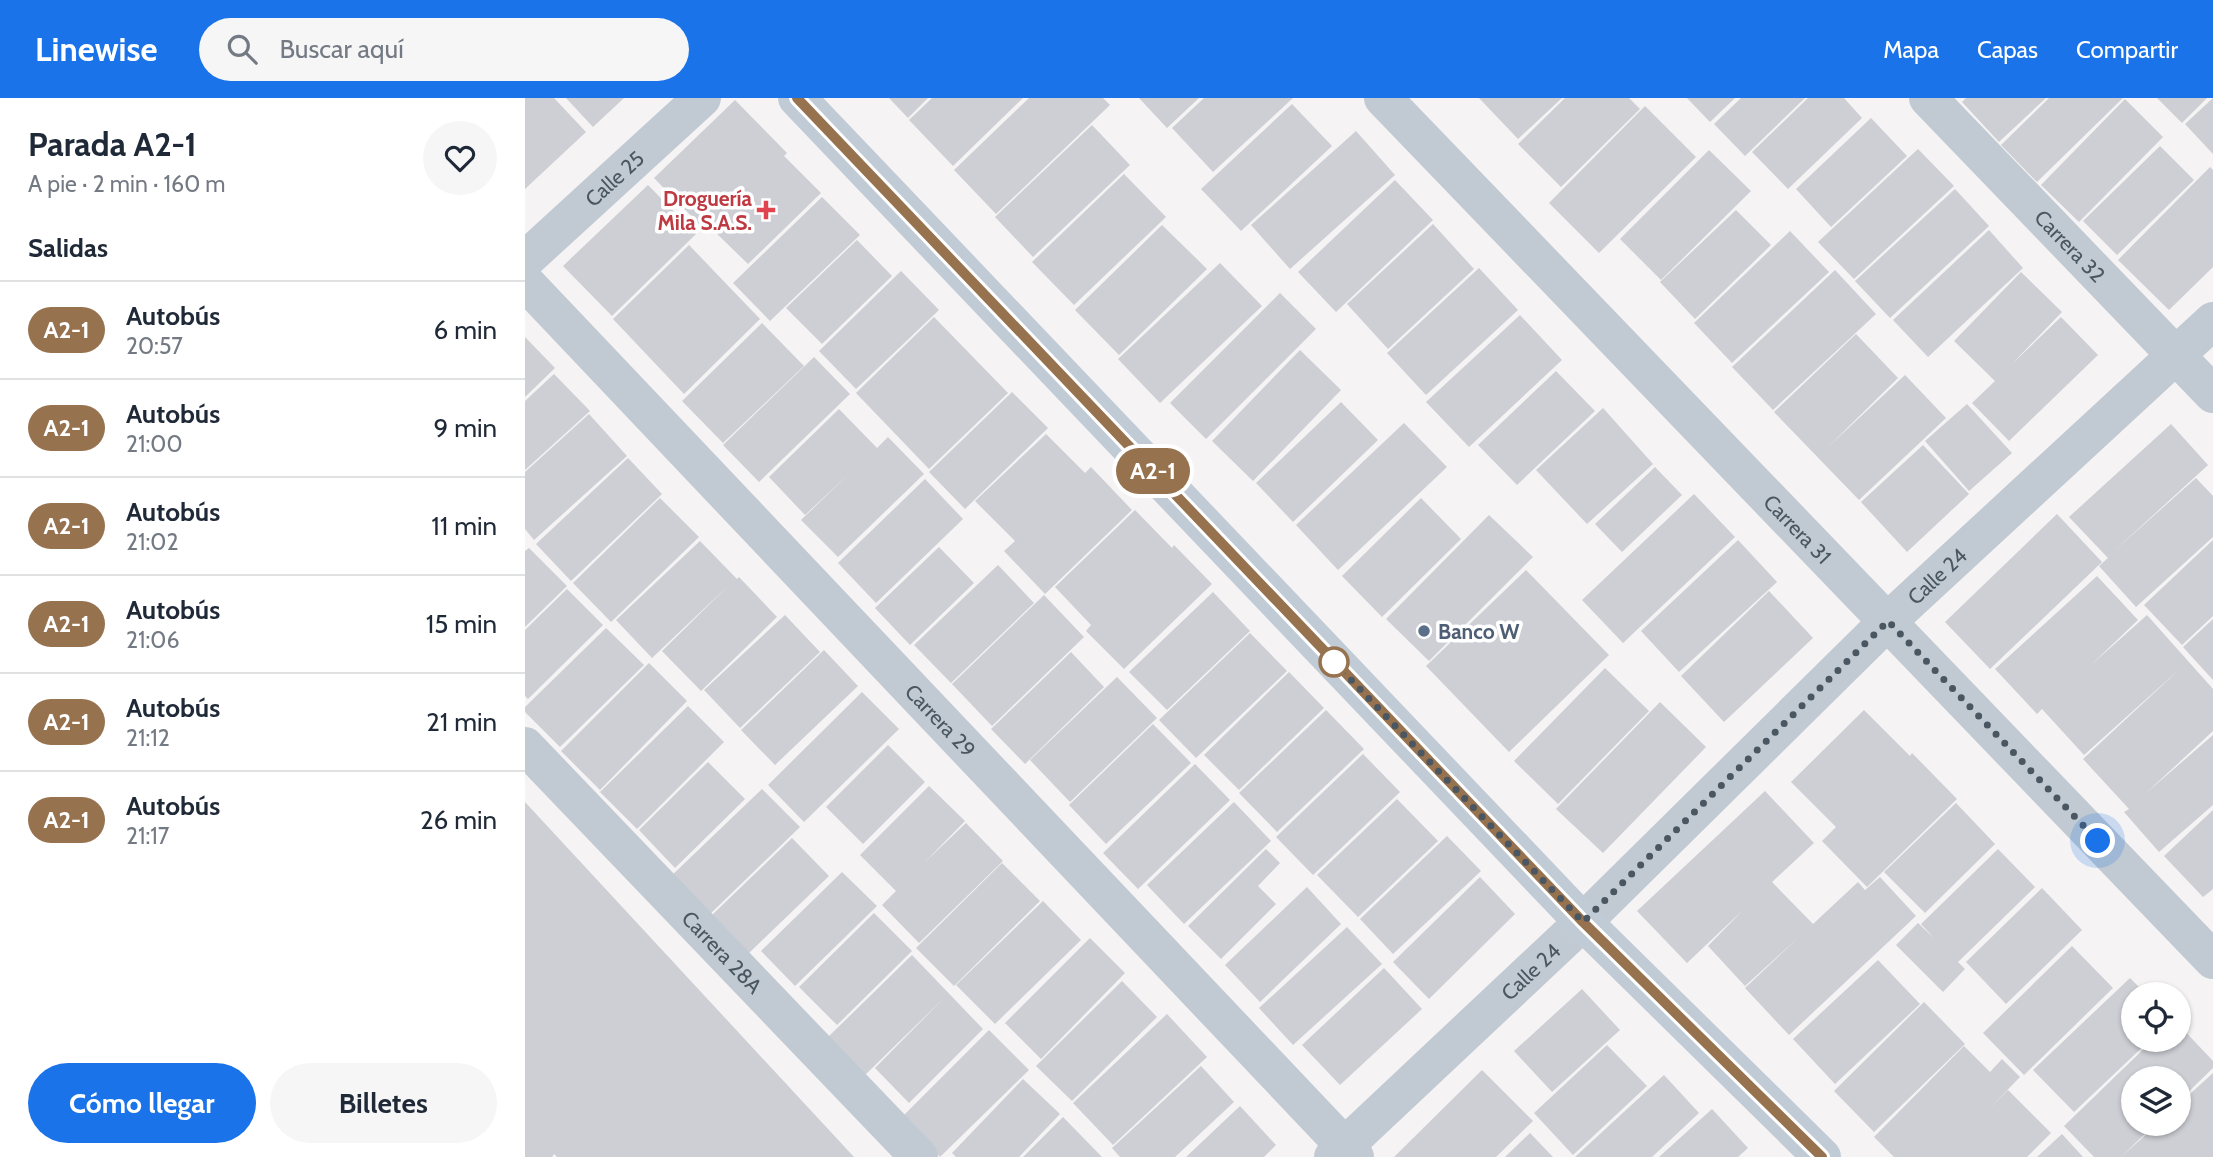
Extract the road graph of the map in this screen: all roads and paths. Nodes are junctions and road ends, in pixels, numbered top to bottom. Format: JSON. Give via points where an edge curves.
{"nodes":[{"id":1,"x":702,"y":98,"type":"edge"},
{"id":2,"x":797,"y":98,"type":"edge"},
{"id":3,"x":1383,"y":98,"type":"edge"},
{"id":4,"x":1928,"y":98,"type":"edge"},
{"id":5,"x":525,"y":260,"type":"edge"},
{"id":6,"x":525,"y":282,"type":"edge"},
{"id":7,"x":2213,"y":321,"type":"edge"},
{"id":8,"x":2177,"y":355,"type":"junction"},
{"id":9,"x":2213,"y":394,"type":"edge"},
{"id":10,"x":1888,"y":621,"type":"junction"},
{"id":11,"x":525,"y":747,"type":"edge"},
{"id":12,"x":1583,"y":922,"type":"junction"},
{"id":13,"x":2213,"y":960,"type":"edge"},
{"id":14,"x":1344,"y":1153,"type":"edge"},
{"id":15,"x":919,"y":1157,"type":"edge"},
{"id":16,"x":1822,"y":1157,"type":"edge"}],
"edges":[{"from":1,"to":5,"type":"street","name":"Calle 25"},
{"from":2,"to":12,"type":"street"},
{"from":3,"to":10,"type":"street","name":"Carrera 31"},
{"from":4,"to":8,"type":"street","name":"Carrera 32"},
{"from":6,"to":14,"type":"street","name":"Carrera 29"},
{"from":7,"to":8,"type":"street","name":"Calle 24"},
{"from":8,"to":9,"type":"street","name":"Carrera 32"},
{"from":8,"to":10,"type":"street","name":"Calle 24"},
{"from":10,"to":12,"type":"street","name":"Calle 24"},
{"from":10,"to":13,"type":"street","name":"Carrera 31"},
{"from":11,"to":15,"type":"street","name":"Carrera 28A"},
{"from":12,"to":14,"type":"street","name":"Calle 24"},
{"from":12,"to":16,"type":"street"}]}
